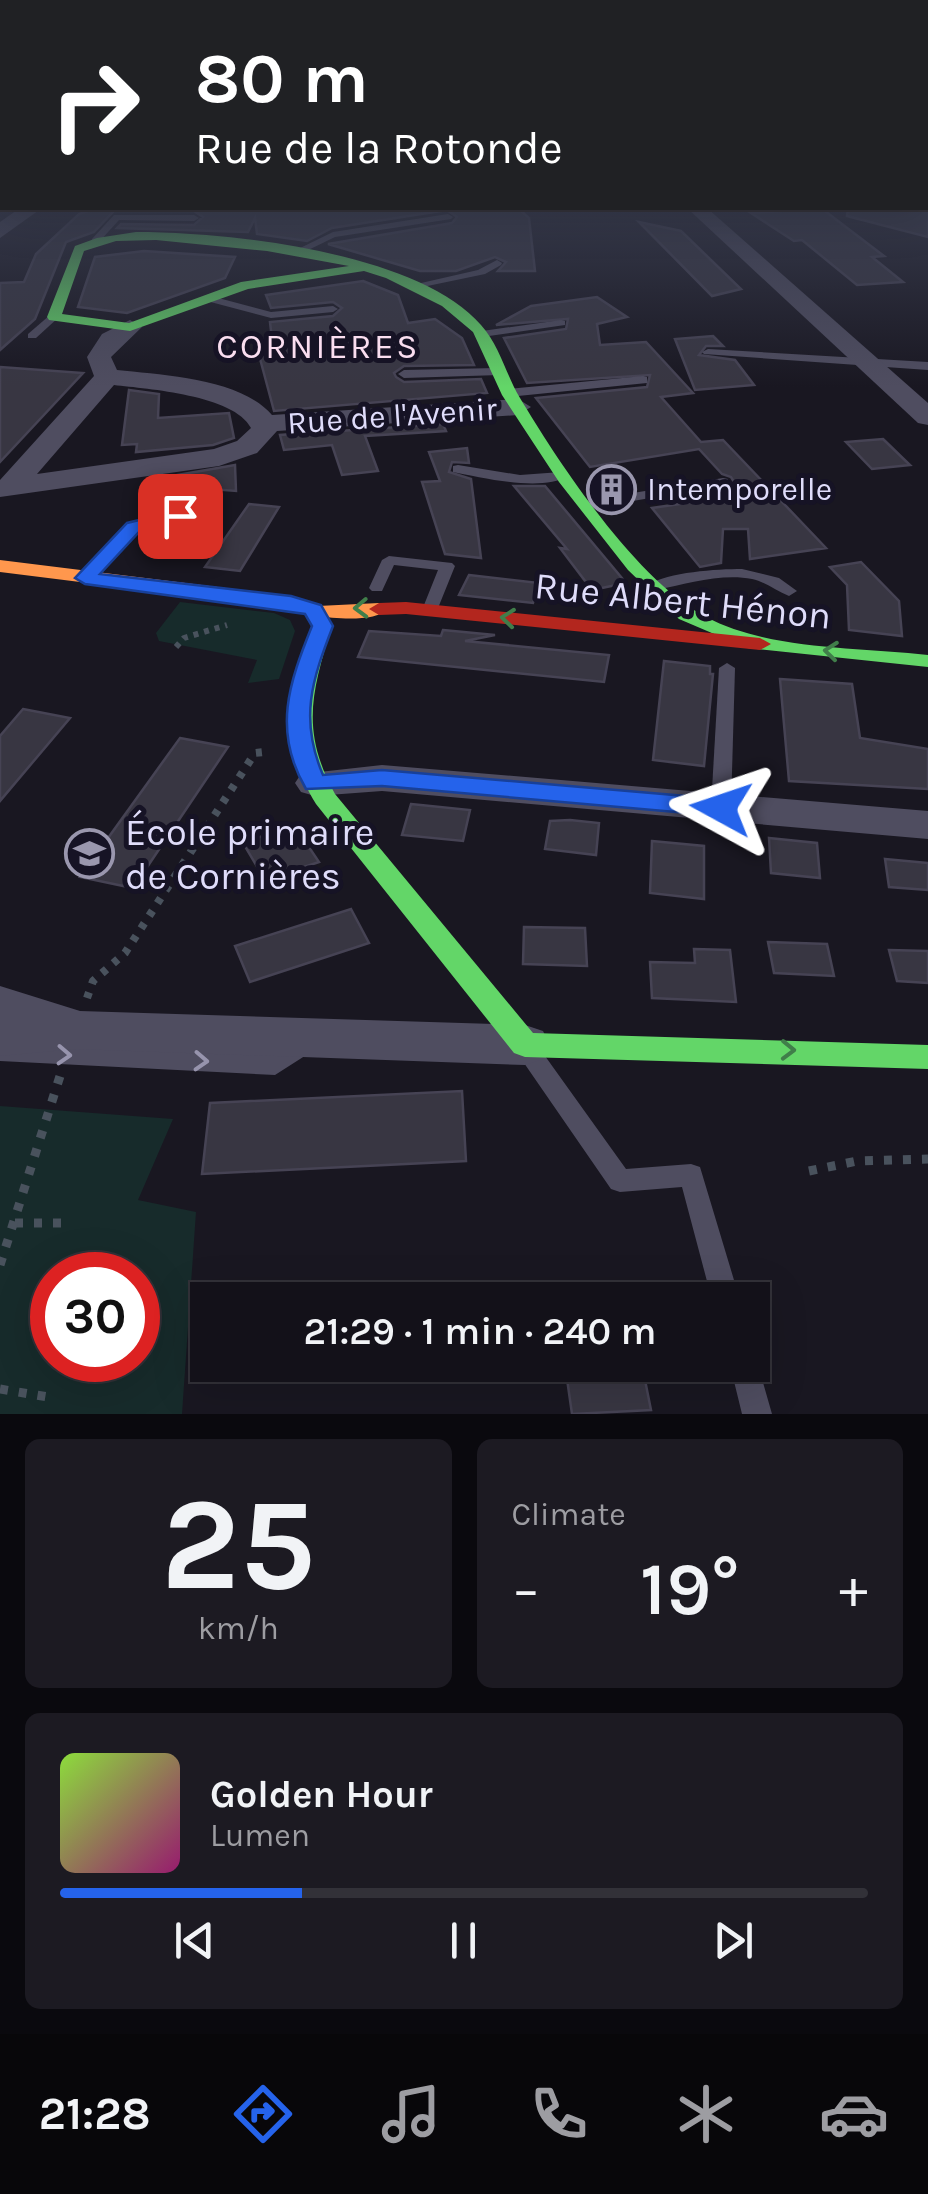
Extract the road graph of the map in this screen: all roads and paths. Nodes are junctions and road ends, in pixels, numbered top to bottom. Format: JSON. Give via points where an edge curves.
{"nodes":[{"id":1,"x":77,"y":255,"type":"edge"},
{"id":2,"x":312,"y":255,"type":"edge"},
{"id":3,"x":748,"y":255,"type":"edge"},
{"id":4,"x":497,"y":263,"type":"dead end"},
{"id":5,"x":359,"y":269,"type":"junction"},
{"id":6,"x":413,"y":286,"type":"junction"},
{"id":7,"x":207,"y":298,"type":"junction"},
{"id":8,"x":333,"y":309,"type":"dead end"},
{"id":9,"x":54,"y":318,"type":"junction"},
{"id":10,"x":561,"y":323,"type":"dead end"},
{"id":11,"x":130,"y":326,"type":"junction"},
{"id":12,"x":482,"y":334,"type":"junction"},
{"id":13,"x":32,"y":336,"type":"dead end"},
{"id":14,"x":708,"y":352,"type":"dead end"},
{"id":15,"x":867,"y":362,"type":"junction"},
{"id":16,"x":928,"y":366,"type":"edge"},
{"id":17,"x":496,"y":372,"type":"junction"},
{"id":18,"x":404,"y":374,"type":"dead end"},
{"id":19,"x":107,"y":376,"type":"junction"},
{"id":20,"x":644,"y":380,"type":"dead end"},
{"id":21,"x":513,"y":400,"type":"junction"},
{"id":22,"x":928,"y":417,"type":"edge"},
{"id":23,"x":266,"y":424,"type":"junction"},
{"id":24,"x":458,"y":469,"type":"dead end"},
{"id":25,"x":561,"y":476,"type":"junction"},
{"id":26,"x":724,"y":482,"type":"dead end"},
{"id":27,"x":5,"y":492,"type":"edge"},
{"id":28,"x":584,"y":505,"type":"junction"},
{"id":29,"x":180,"y":516,"type":"dead end"},
{"id":30,"x":0,"y":566,"type":"edge"},
{"id":31,"x":85,"y":578,"type":"junction"},
{"id":32,"x":377,"y":588,"type":"dead end"},
{"id":33,"x":789,"y":591,"type":"dead end"},
{"id":34,"x":664,"y":609,"type":"junction"},
{"id":35,"x":430,"y":610,"type":"junction"},
{"id":36,"x":316,"y":612,"type":"junction"},
{"id":37,"x":747,"y":642,"type":"junction"},
{"id":38,"x":928,"y":660,"type":"edge"},
{"id":39,"x":726,"y":668,"type":"dead end"},
{"id":40,"x":307,"y":766,"type":"junction"},
{"id":41,"x":721,"y":808,"type":"junction"},
{"id":42,"x":928,"y":825,"type":"edge"},
{"id":43,"x":0,"y":1006,"type":"edge"},
{"id":44,"x":75,"y":1030,"type":"junction"},
{"id":45,"x":0,"y":1036,"type":"edge"},
{"id":46,"x":308,"y":1040,"type":"junction"},
{"id":47,"x":524,"y":1045,"type":"junction"},
{"id":48,"x":0,"y":1052,"type":"edge"},
{"id":49,"x":928,"y":1057,"type":"edge"},
{"id":50,"x":58,"y":1082,"type":"dead end"},
{"id":51,"x":928,"y":1159,"type":"edge"},
{"id":52,"x":809,"y":1171,"type":"dead end"},
{"id":53,"x":14,"y":1222,"type":"junction"},
{"id":54,"x":68,"y":1223,"type":"dead end"},
{"id":55,"x":0,"y":1265,"type":"edge"},
{"id":56,"x":721,"y":1282,"type":"edge"},
{"id":57,"x":749,"y":1382,"type":"edge"},
{"id":58,"x":0,"y":1389,"type":"edge"},
{"id":59,"x":48,"y":1396,"type":"dead end"},
{"id":60,"x":757,"y":1414,"type":"edge"}],
"edges":[{"from":1,"to":9,"type":"street"},
{"from":2,"to":5,"type":"street","name":"Rue de l'Avenir"},
{"from":3,"to":15,"type":"street"},
{"from":4,"to":6,"type":"lane","name":"Rue de l'Avenir"},
{"from":5,"to":6,"type":"street","name":"Rue de l'Avenir"},
{"from":5,"to":7,"type":"street","name":"Rue de l'Avenir","via":[[246,285]]},
{"from":6,"to":12,"type":"street","name":"Rue de l'Avenir","via":[[452,306]]},
{"from":7,"to":8,"type":"lane","via":[[285,316]]},
{"from":7,"to":11,"type":"street","name":"Rue de l'Avenir"},
{"from":9,"to":11,"type":"street","name":"Rue de l'Avenir"},
{"from":9,"to":13,"type":"lane"},
{"from":10,"to":12,"type":"lane"},
{"from":11,"to":19,"type":"street","name":"Rue de l'Avenir","via":[[99,357]]},
{"from":12,"to":17,"type":"street","name":"Rue de l'Avenir"},
{"from":14,"to":15,"type":"lane"},
{"from":15,"to":16,"type":"lane"},
{"from":15,"to":22,"type":"street"},
{"from":17,"to":18,"type":"lane","name":"Rue de l'Avenir"},
{"from":17,"to":21,"type":"street","name":"Rue de l'Avenir"},
{"from":19,"to":23,"type":"street","name":"Rue de l'Avenir","via":[[176,384],[251,409]]},
{"from":19,"to":27,"type":"street","name":"Rue de l'Avenir"},
{"from":20,"to":21,"type":"lane","name":"Rue de l'Avenir"},
{"from":21,"to":23,"type":"street","name":"Rue de l'Avenir"},
{"from":21,"to":25,"type":"street","name":"Rue de l'Avenir"},
{"from":23,"to":27,"type":"street","name":"Rue de l'Avenir","via":[[254,443],[219,457]]},
{"from":24,"to":25,"type":"lane","name":"Rue de l'Avenir","via":[[520,480]]},
{"from":25,"to":28,"type":"street","name":"Rue de l'Avenir"},
{"from":26,"to":28,"type":"lane"},
{"from":28,"to":34,"type":"street","name":"Rue de l'Avenir"},
{"from":29,"to":31,"type":"lane","via":[[134,527]]},
{"from":30,"to":31,"type":"street","name":"Rue Albert Hénon"},
{"from":31,"to":36,"type":"street","name":"Rue Albert Hénon","via":[[298,603]]},
{"from":32,"to":35,"type":"lane","via":[[389,560],[447,566]]},
{"from":33,"to":34,"type":"lane","via":[[747,571]]},
{"from":34,"to":35,"type":"street","name":"Rue Albert Hénon","one_way":true},
{"from":34,"to":37,"type":"street","name":"Rue de l'Avenir"},
{"from":34,"to":37,"type":"street","name":"Rue Albert Hénon"},
{"from":35,"to":36,"type":"street","name":"Rue Albert Hénon","one_way":true},
{"from":36,"to":40,"type":"street","via":[[322,626],[296,702]]},
{"from":38,"to":37,"type":"street","name":"Rue Albert Hénon","one_way":true},
{"from":39,"to":41,"type":"lane"},
{"from":40,"to":41,"type":"street"},
{"from":40,"to":44,"type":"path","via":[[255,753],[125,953],[93,981]]},
{"from":40,"to":47,"type":"street"},
{"from":41,"to":42,"type":"street"},
{"from":43,"to":44,"type":"street"},
{"from":44,"to":45,"type":"street"},
{"from":44,"to":46,"type":"street"},
{"from":46,"to":47,"type":"street"},
{"from":48,"to":46,"type":"lane","one_way":true,"via":[[276,1065]]},
{"from":47,"to":49,"type":"street","one_way":true},
{"from":47,"to":56,"type":"lane","via":[[620,1180],[691,1175]]},
{"from":50,"to":53,"type":"path"},
{"from":51,"to":52,"type":"path","via":[[857,1161]]},
{"from":53,"to":54,"type":"path"},
{"from":53,"to":55,"type":"path"},
{"from":57,"to":60,"type":"lane"},
{"from":58,"to":59,"type":"path"}]}
